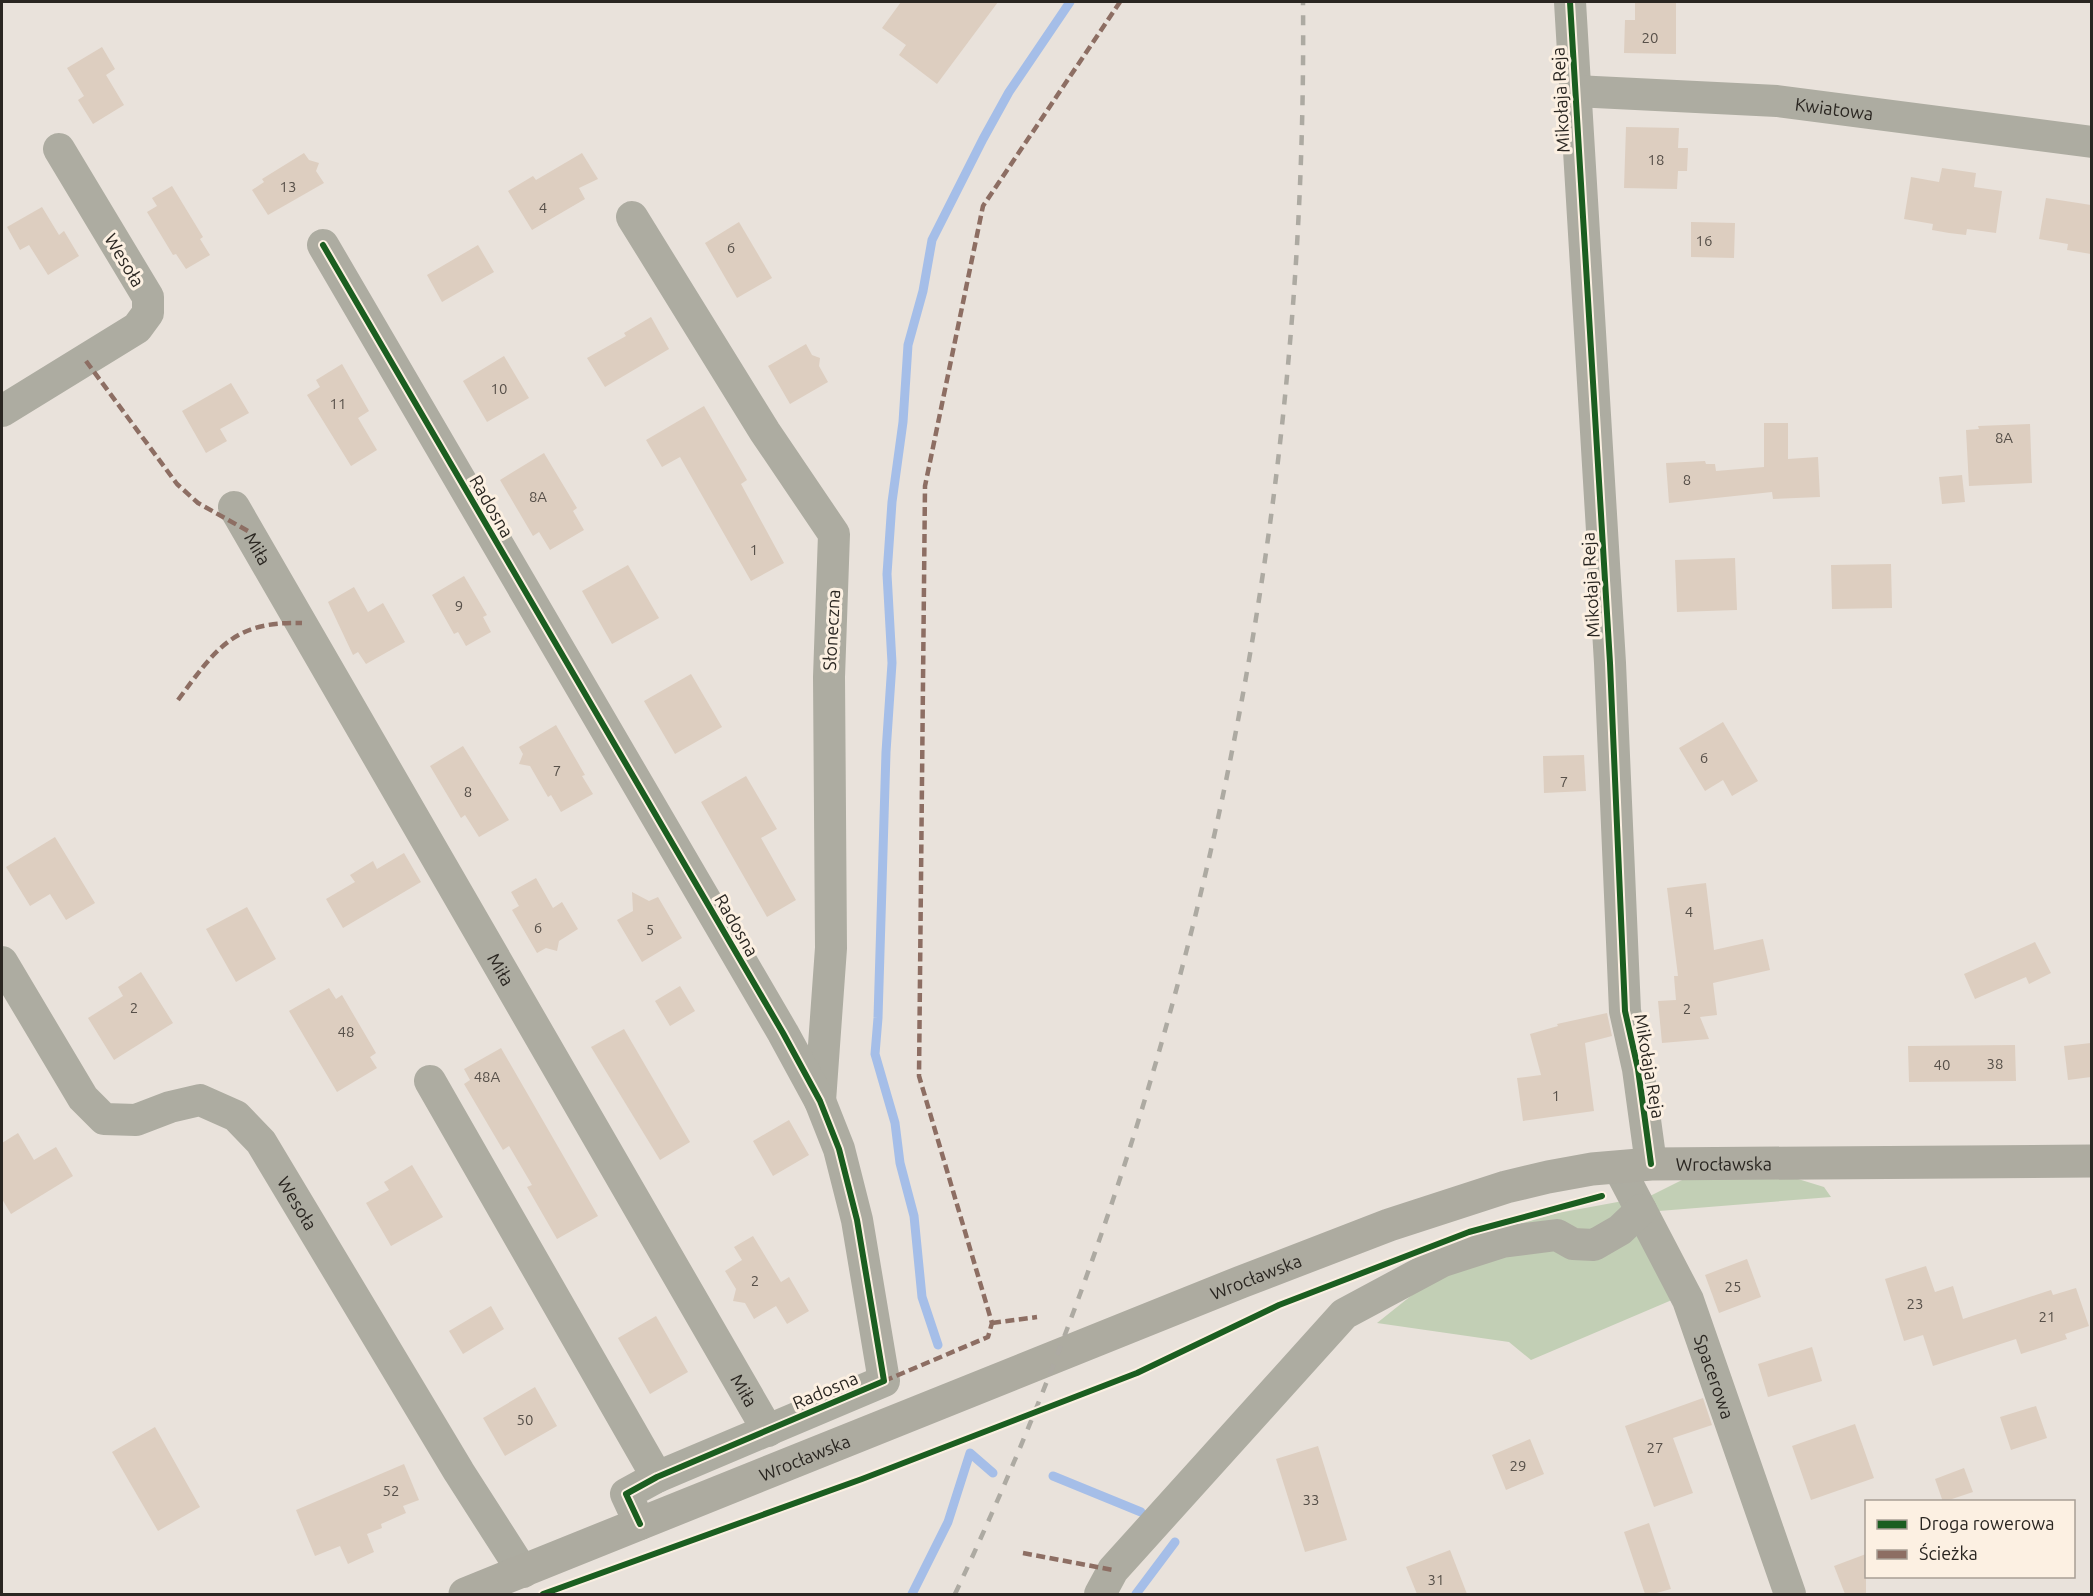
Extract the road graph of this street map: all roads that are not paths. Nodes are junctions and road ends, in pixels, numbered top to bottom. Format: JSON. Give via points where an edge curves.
{"nodes":[{"id":1,"x":1570,"y":2,"type":"edge"},
{"id":2,"x":1575,"y":91,"type":"junction"},
{"id":3,"x":2091,"y":142,"type":"edge"},
{"id":4,"x":59,"y":149,"type":"dead end"},
{"id":5,"x":632,"y":217,"type":"dead end"},
{"id":6,"x":323,"y":245,"type":"dead end"},
{"id":7,"x":2,"y":411,"type":"edge"},
{"id":8,"x":234,"y":507,"type":"dead end"},
{"id":9,"x":2,"y":963,"type":"edge"},
{"id":10,"x":430,"y":1081,"type":"dead end"},
{"id":11,"x":820,"y":1101,"type":"junction"},
{"id":12,"x":2091,"y":1161,"type":"edge"},
{"id":13,"x":1651,"y":1164,"type":"junction"},
{"id":14,"x":1618,"y":1168,"type":"junction"},
{"id":15,"x":1641,"y":1210,"type":"junction"},
{"id":16,"x":768,"y":1431,"type":"junction"},
{"id":17,"x":657,"y":1477,"type":"junction"},
{"id":18,"x":640,"y":1524,"type":"junction"},
{"id":19,"x":523,"y":1572,"type":"junction"},
{"id":20,"x":465,"y":1594,"type":"edge"},
{"id":21,"x":1100,"y":1594,"type":"edge"},
{"id":22,"x":1790,"y":1594,"type":"edge"}],
"edges":[{"from":1,"to":2,"type":"street","name":"Mikołaja Reja"},
{"from":2,"to":3,"type":"street","name":"Kwiatowa","via":[[1777,101]]},
{"from":2,"to":13,"type":"street","name":"Mikołaja Reja","via":[[1610,663],[1625,1011],[1638,1068]]},
{"from":4,"to":7,"type":"street","name":"Wesoła","via":[[148,297],[148,313],[137,328]]},
{"from":5,"to":11,"type":"street","name":"Słoneczna","via":[[765,432],[834,534],[829,688],[831,948]]},
{"from":6,"to":11,"type":"street","name":"Radosna"},
{"from":8,"to":16,"type":"street","name":"Miła"},
{"from":9,"to":19,"type":"street","name":"Wesoła","via":[[83,1098],[104,1119],[136,1120],[200,1100],[236,1116],[261,1142]]},
{"from":10,"to":17,"type":"street"},
{"from":11,"to":16,"type":"street","name":"Radosna","via":[[849,1184],[884,1381]]},
{"from":12,"to":13,"type":"main road","name":"Wrocławska"},
{"from":13,"to":14,"type":"main road","name":"Wrocławska"},
{"from":14,"to":15,"type":"street","name":"Spacerowa"},
{"from":14,"to":18,"type":"main road","name":"Wrocławska","via":[[1592,1169],[1506,1187],[1389,1225]]},
{"from":15,"to":21,"type":"street","via":[[1620,1230],[1594,1245],[1573,1244],[1557,1235],[1502,1242],[1443,1261],[1344,1314],[1113,1570]]},
{"from":15,"to":22,"type":"street","name":"Spacerowa","via":[[1688,1300]]},
{"from":16,"to":17,"type":"street","name":"Radosna"},
{"from":17,"to":18,"type":"street","name":"Radosna","via":[[626,1494]]},
{"from":18,"to":19,"type":"main road","name":"Wrocławska"},
{"from":19,"to":20,"type":"main road","name":"Wrocławska"}]}
